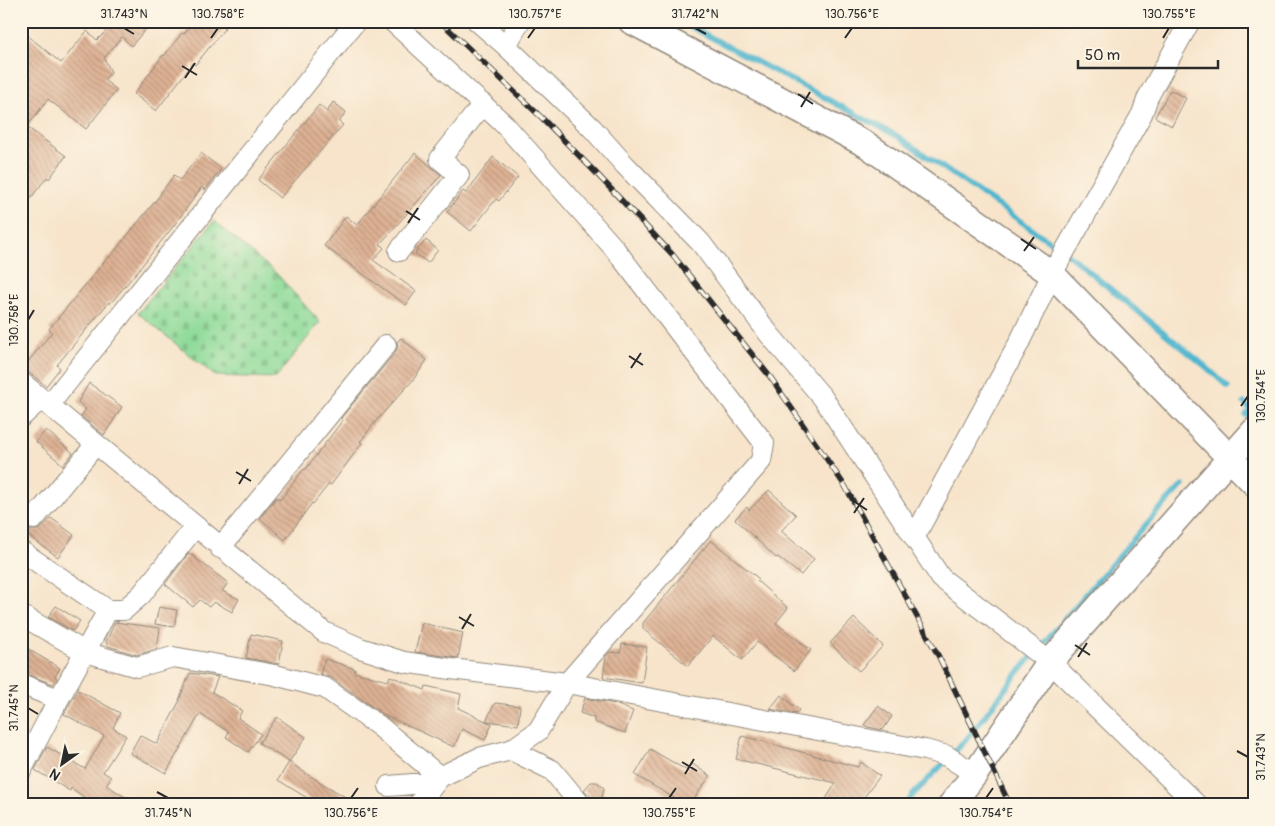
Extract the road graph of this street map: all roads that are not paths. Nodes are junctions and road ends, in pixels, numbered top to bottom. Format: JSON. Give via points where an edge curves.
{"nodes":[{"id":1,"x":356,"y":21,"type":"edge"},
{"id":2,"x":392,"y":21,"type":"edge"},
{"id":3,"x":477,"y":21,"type":"edge"},
{"id":4,"x":520,"y":21,"type":"edge"},
{"id":5,"x":631,"y":21,"type":"edge"},
{"id":6,"x":1190,"y":21,"type":"edge"},
{"id":7,"x":506,"y":46,"type":"junction"},
{"id":8,"x":483,"y":104,"type":"junction"},
{"id":9,"x":399,"y":251,"type":"dead end"},
{"id":10,"x":1055,"y":269,"type":"junction"},
{"id":11,"x":386,"y":345,"type":"dead end"},
{"id":12,"x":21,"y":382,"type":"edge"},
{"id":13,"x":45,"y":402,"type":"junction"},
{"id":14,"x":21,"y":417,"type":"edge"},
{"id":15,"x":1254,"y":430,"type":"edge"},
{"id":16,"x":96,"y":444,"type":"junction"},
{"id":17,"x":1228,"y":458,"type":"junction"},
{"id":18,"x":1254,"y":483,"type":"edge"},
{"id":19,"x":34,"y":519,"type":"dead end"},
{"id":20,"x":195,"y":527,"type":"junction"},
{"id":21,"x":915,"y":536,"type":"junction"},
{"id":22,"x":220,"y":548,"type":"junction"},
{"id":23,"x":21,"y":551,"type":"edge"},
{"id":24,"x":108,"y":610,"type":"junction"},
{"id":25,"x":21,"y":615,"type":"edge"},
{"id":26,"x":85,"y":652,"type":"junction"},
{"id":27,"x":1050,"y":662,"type":"junction"},
{"id":28,"x":568,"y":683,"type":"junction"},
{"id":29,"x":21,"y":684,"type":"edge"},
{"id":30,"x":58,"y":699,"type":"junction"},
{"id":31,"x":511,"y":750,"type":"junction"},
{"id":32,"x":21,"y":771,"type":"edge"},
{"id":33,"x":975,"y":774,"type":"junction"},
{"id":34,"x":438,"y":780,"type":"junction"},
{"id":35,"x":388,"y":786,"type":"dead end"},
{"id":36,"x":418,"y":805,"type":"edge"},
{"id":37,"x":581,"y":805,"type":"edge"},
{"id":38,"x":951,"y":805,"type":"edge"},
{"id":39,"x":1197,"y":805,"type":"edge"}],
"edges":[{"from":1,"to":13,"type":"street"},
{"from":2,"to":8,"type":"street"},
{"from":3,"to":7,"type":"street"},
{"from":4,"to":7,"type":"street"},
{"from":5,"to":10,"type":"street","via":[[867,144]]},
{"from":6,"to":10,"type":"street"},
{"from":7,"to":21,"type":"street","via":[[592,128],[701,243],[769,334],[823,398]]},
{"from":8,"to":9,"type":"street","via":[[440,159],[459,175]]},
{"from":8,"to":28,"type":"street","via":[[614,248],[764,444],[761,460]]},
{"from":10,"to":17,"type":"street"},
{"from":10,"to":21,"type":"street","via":[[1018,345]]},
{"from":11,"to":22,"type":"street"},
{"from":12,"to":13,"type":"street"},
{"from":13,"to":14,"type":"street"},
{"from":13,"to":16,"type":"street"},
{"from":15,"to":17,"type":"street"},
{"from":16,"to":19,"type":"street"},
{"from":16,"to":20,"type":"street"},
{"from":17,"to":18,"type":"street"},
{"from":17,"to":27,"type":"street"},
{"from":20,"to":22,"type":"street"},
{"from":20,"to":24,"type":"street","via":[[141,595],[124,610]]},
{"from":21,"to":27,"type":"street","via":[[941,578]]},
{"from":22,"to":28,"type":"street","via":[[324,632],[360,648],[451,670]]},
{"from":23,"to":24,"type":"street"},
{"from":24,"to":26,"type":"street"},
{"from":25,"to":26,"type":"street"},
{"from":26,"to":30,"type":"street"},
{"from":26,"to":34,"type":"street","via":[[137,667],[173,657],[275,675],[325,688],[379,726]]},
{"from":27,"to":33,"type":"street"},
{"from":27,"to":39,"type":"street"},
{"from":28,"to":31,"type":"street","via":[[538,731]]},
{"from":28,"to":33,"type":"street","via":[[925,750],[947,756]]},
{"from":29,"to":30,"type":"street"},
{"from":30,"to":32,"type":"street"},
{"from":31,"to":34,"type":"street","via":[[479,758]]},
{"from":31,"to":37,"type":"street","via":[[552,770]]},
{"from":33,"to":38,"type":"street"},
{"from":34,"to":35,"type":"street"},
{"from":34,"to":36,"type":"street"}]}
